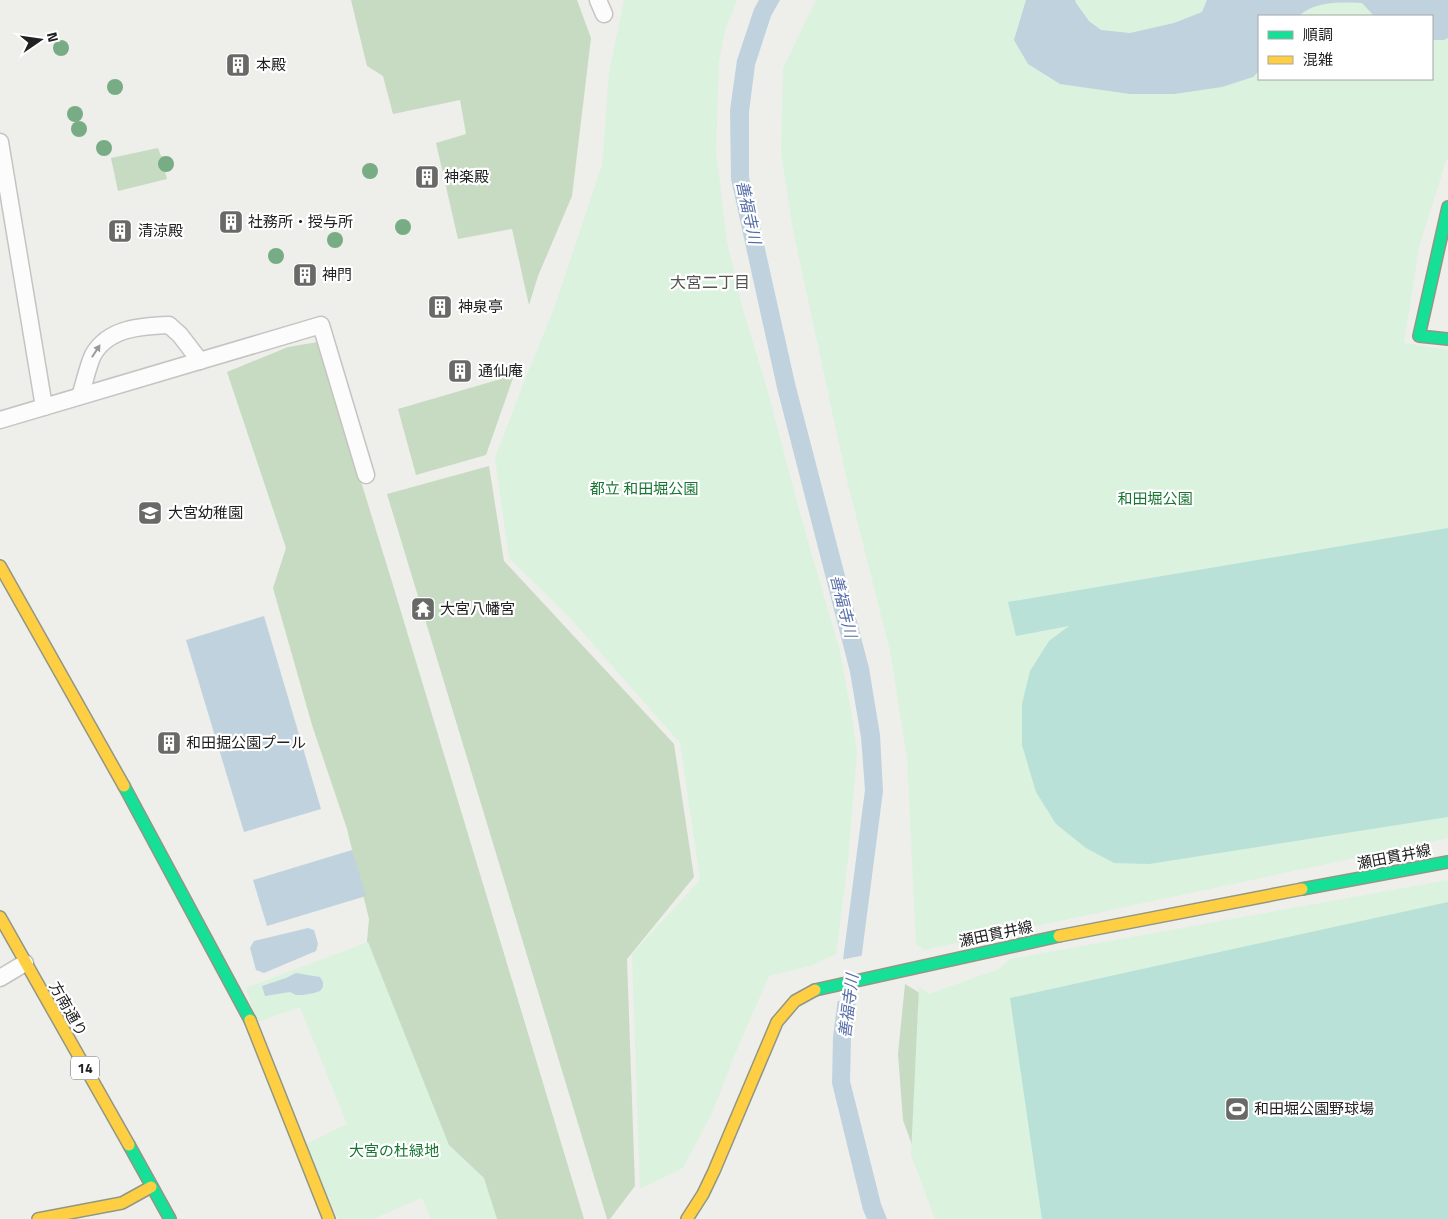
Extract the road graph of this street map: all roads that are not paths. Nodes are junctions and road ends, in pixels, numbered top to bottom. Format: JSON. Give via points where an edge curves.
{"nodes":[{"id":1,"x":598,"y":0,"type":"edge"},
{"id":2,"x":607,"y":0,"type":"edge"},
{"id":3,"x":0,"y":142,"type":"edge"},
{"id":4,"x":1448,"y":207,"type":"edge"},
{"id":5,"x":1448,"y":339,"type":"edge"},
{"id":6,"x":200,"y":361,"type":"junction"},
{"id":7,"x":80,"y":396,"type":"junction"},
{"id":8,"x":44,"y":407,"type":"junction"},
{"id":9,"x":0,"y":420,"type":"edge"},
{"id":10,"x":366,"y":474,"type":"dead end"},
{"id":11,"x":0,"y":566,"type":"edge"},
{"id":12,"x":1448,"y":862,"type":"edge"},
{"id":13,"x":0,"y":918,"type":"edge"},
{"id":14,"x":25,"y":963,"type":"junction"},
{"id":15,"x":0,"y":978,"type":"edge"},
{"id":16,"x":151,"y":1187,"type":"junction"},
{"id":17,"x":38,"y":1219,"type":"edge"},
{"id":18,"x":170,"y":1219,"type":"edge"},
{"id":19,"x":328,"y":1219,"type":"edge"},
{"id":20,"x":687,"y":1219,"type":"edge"}],
"edges":[{"from":1,"to":2,"type":"lane","via":[[604,14]]},
{"from":3,"to":8,"type":"lane"},
{"from":4,"to":5,"type":"main road","via":[[1419,336]]},
{"from":6,"to":7,"type":"lane"},
{"from":7,"to":6,"type":"lane","one_way":true,"via":[[92,357],[112,335],[148,326],[169,325]]},
{"from":6,"to":10,"type":"lane","via":[[321,326]]},
{"from":7,"to":8,"type":"lane"},
{"from":8,"to":9,"type":"lane"},
{"from":11,"to":19,"type":"main road","via":[[150,832],[251,1021]]},
{"from":12,"to":20,"type":"main road","name":"瀬田貫井線","via":[[1085,930],[820,988],[801,996],[789,1005],[777,1022],[714,1171]]},
{"from":13,"to":14,"type":"main road","name":"方南通り","number":"14"},
{"from":14,"to":15,"type":"lane"},
{"from":14,"to":16,"type":"main road","name":"方南通り","number":"14"},
{"from":16,"to":17,"type":"main road","via":[[122,1203]]},
{"from":16,"to":18,"type":"main road","name":"方南通り","number":"14"}]}
